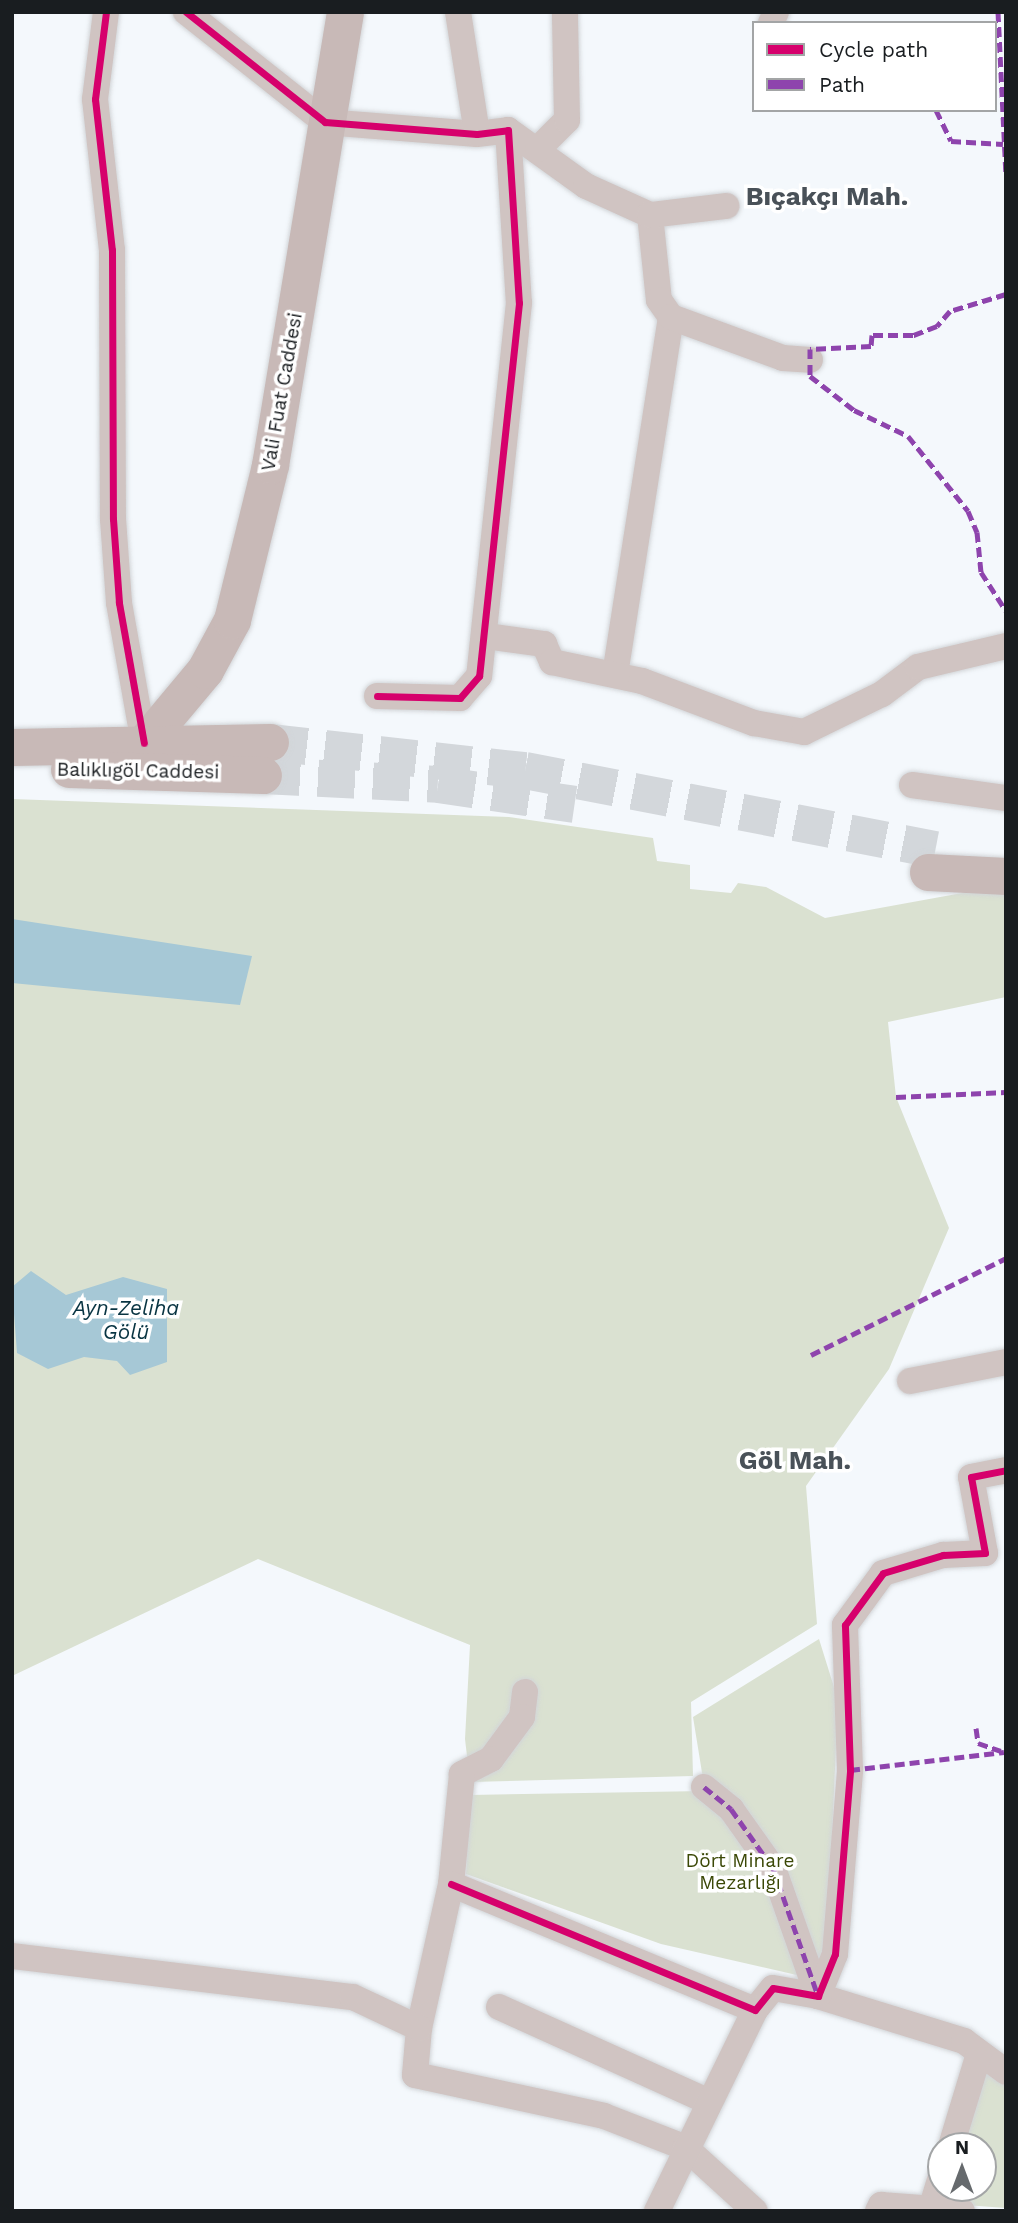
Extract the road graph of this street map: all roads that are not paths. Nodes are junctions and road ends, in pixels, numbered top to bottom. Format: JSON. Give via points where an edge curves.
{"nodes":[{"id":1,"x":106,"y":12,"type":"edge"},
{"id":2,"x":186,"y":12,"type":"edge"},
{"id":3,"x":345,"y":12,"type":"edge"},
{"id":4,"x":458,"y":12,"type":"edge"},
{"id":5,"x":565,"y":12,"type":"edge"},
{"id":6,"x":325,"y":122,"type":"junction"},
{"id":7,"x":508,"y":130,"type":"junction"},
{"id":8,"x":477,"y":134,"type":"junction"},
{"id":9,"x":538,"y":149,"type":"junction"},
{"id":10,"x":726,"y":206,"type":"dead end"},
{"id":11,"x":650,"y":215,"type":"junction"},
{"id":12,"x":671,"y":317,"type":"junction"},
{"id":13,"x":810,"y":360,"type":"dead end"},
{"id":14,"x":485,"y":636,"type":"junction"},
{"id":15,"x":1006,"y":646,"type":"edge"},
{"id":16,"x":615,"y":674,"type":"junction"},
{"id":17,"x":377,"y":696,"type":"dead end"},
{"id":18,"x":144,"y":743,"type":"junction"},
{"id":19,"x":12,"y":747,"type":"edge"},
{"id":20,"x":12,"y":770,"type":"edge"},
{"id":21,"x":912,"y":785,"type":"dead end"},
{"id":22,"x":1006,"y":798,"type":"edge"},
{"id":23,"x":1006,"y":862,"type":"edge"},
{"id":24,"x":1006,"y":876,"type":"edge"},
{"id":25,"x":1006,"y":1362,"type":"edge"},
{"id":26,"x":909,"y":1381,"type":"dead end"},
{"id":27,"x":1006,"y":1470,"type":"edge"},
{"id":28,"x":526,"y":1692,"type":"dead end"},
{"id":29,"x":704,"y":1787,"type":"dead end"},
{"id":30,"x":451,"y":1884,"type":"junction"},
{"id":31,"x":12,"y":1956,"type":"edge"},
{"id":32,"x":818,"y":1996,"type":"junction"},
{"id":33,"x":499,"y":2007,"type":"dead end"},
{"id":34,"x":755,"y":2010,"type":"junction"},
{"id":35,"x":419,"y":2028,"type":"junction"},
{"id":36,"x":979,"y":2054,"type":"junction"},
{"id":37,"x":1006,"y":2073,"type":"edge"},
{"id":38,"x":707,"y":2101,"type":"junction"},
{"id":39,"x":955,"y":2132,"type":"edge"},
{"id":40,"x":686,"y":2148,"type":"junction"},
{"id":41,"x":933,"y":2202,"type":"edge"},
{"id":42,"x":931,"y":2209,"type":"junction"},
{"id":43,"x":657,"y":2211,"type":"edge"},
{"id":44,"x":755,"y":2211,"type":"edge"},
{"id":45,"x":877,"y":2211,"type":"edge"},
{"id":46,"x":962,"y":2211,"type":"edge"}],
"edges":[{"from":1,"to":18,"type":"street","via":[[95,99],[112,250],[113,519],[119,603]]},
{"from":2,"to":6,"type":"street"},
{"from":3,"to":6,"type":"main road","name":"Vali Fuat Caddesi"},
{"from":4,"to":8,"type":"street"},
{"from":5,"to":9,"type":"street","via":[[567,120]]},
{"from":6,"to":8,"type":"street"},
{"from":6,"to":18,"type":"main road","name":"Vali Fuat Caddesi","via":[[270,465],[232,620],[205,670]]},
{"from":7,"to":8,"type":"street"},
{"from":7,"to":9,"type":"street"},
{"from":7,"to":14,"type":"street","via":[[519,303]]},
{"from":9,"to":11,"type":"street","via":[[586,186]]},
{"from":10,"to":11,"type":"street"},
{"from":11,"to":12,"type":"street","via":[[659,300]]},
{"from":12,"to":13,"type":"street","via":[[783,358]]},
{"from":12,"to":16,"type":"street"},
{"from":14,"to":16,"type":"street","via":[[544,644],[552,662]]},
{"from":14,"to":17,"type":"street","via":[[479,676],[460,698]]},
{"from":15,"to":16,"type":"street","via":[[918,667],[882,694],[804,732],[754,723]]},
{"from":18,"to":19,"type":"main road","name":"Balıklıgöl Caddesi"},
{"from":18,"to":20,"type":"main road","name":"Balıklıgöl Caddesi","via":[[267,758]]},
{"from":21,"to":22,"type":"street"},
{"from":23,"to":24,"type":"main road","via":[[931,860]]},
{"from":25,"to":26,"type":"street"},
{"from":27,"to":32,"type":"street","via":[[971,1477],[985,1553],[943,1555],[883,1573],[845,1625],[850,1770],[835,1954]]},
{"from":28,"to":30,"type":"street","via":[[522,1717],[491,1759],[462,1774]]},
{"from":29,"to":32,"type":"street","via":[[731,1809],[773,1868]]},
{"from":30,"to":34,"type":"street"},
{"from":30,"to":35,"type":"street"},
{"from":31,"to":35,"type":"street","via":[[353,1997]]},
{"from":32,"to":34,"type":"street","via":[[773,1987]]},
{"from":32,"to":36,"type":"street","via":[[964,2041]]},
{"from":33,"to":38,"type":"street"},
{"from":34,"to":38,"type":"street"},
{"from":35,"to":40,"type":"street","via":[[415,2075],[604,2116]]},
{"from":36,"to":37,"type":"street"},
{"from":36,"to":39,"type":"street"},
{"from":38,"to":40,"type":"street"},
{"from":40,"to":43,"type":"street"},
{"from":40,"to":44,"type":"street"},
{"from":41,"to":42,"type":"street"},
{"from":42,"to":45,"type":"street","via":[[881,2205]]},
{"from":42,"to":46,"type":"street"}]}
